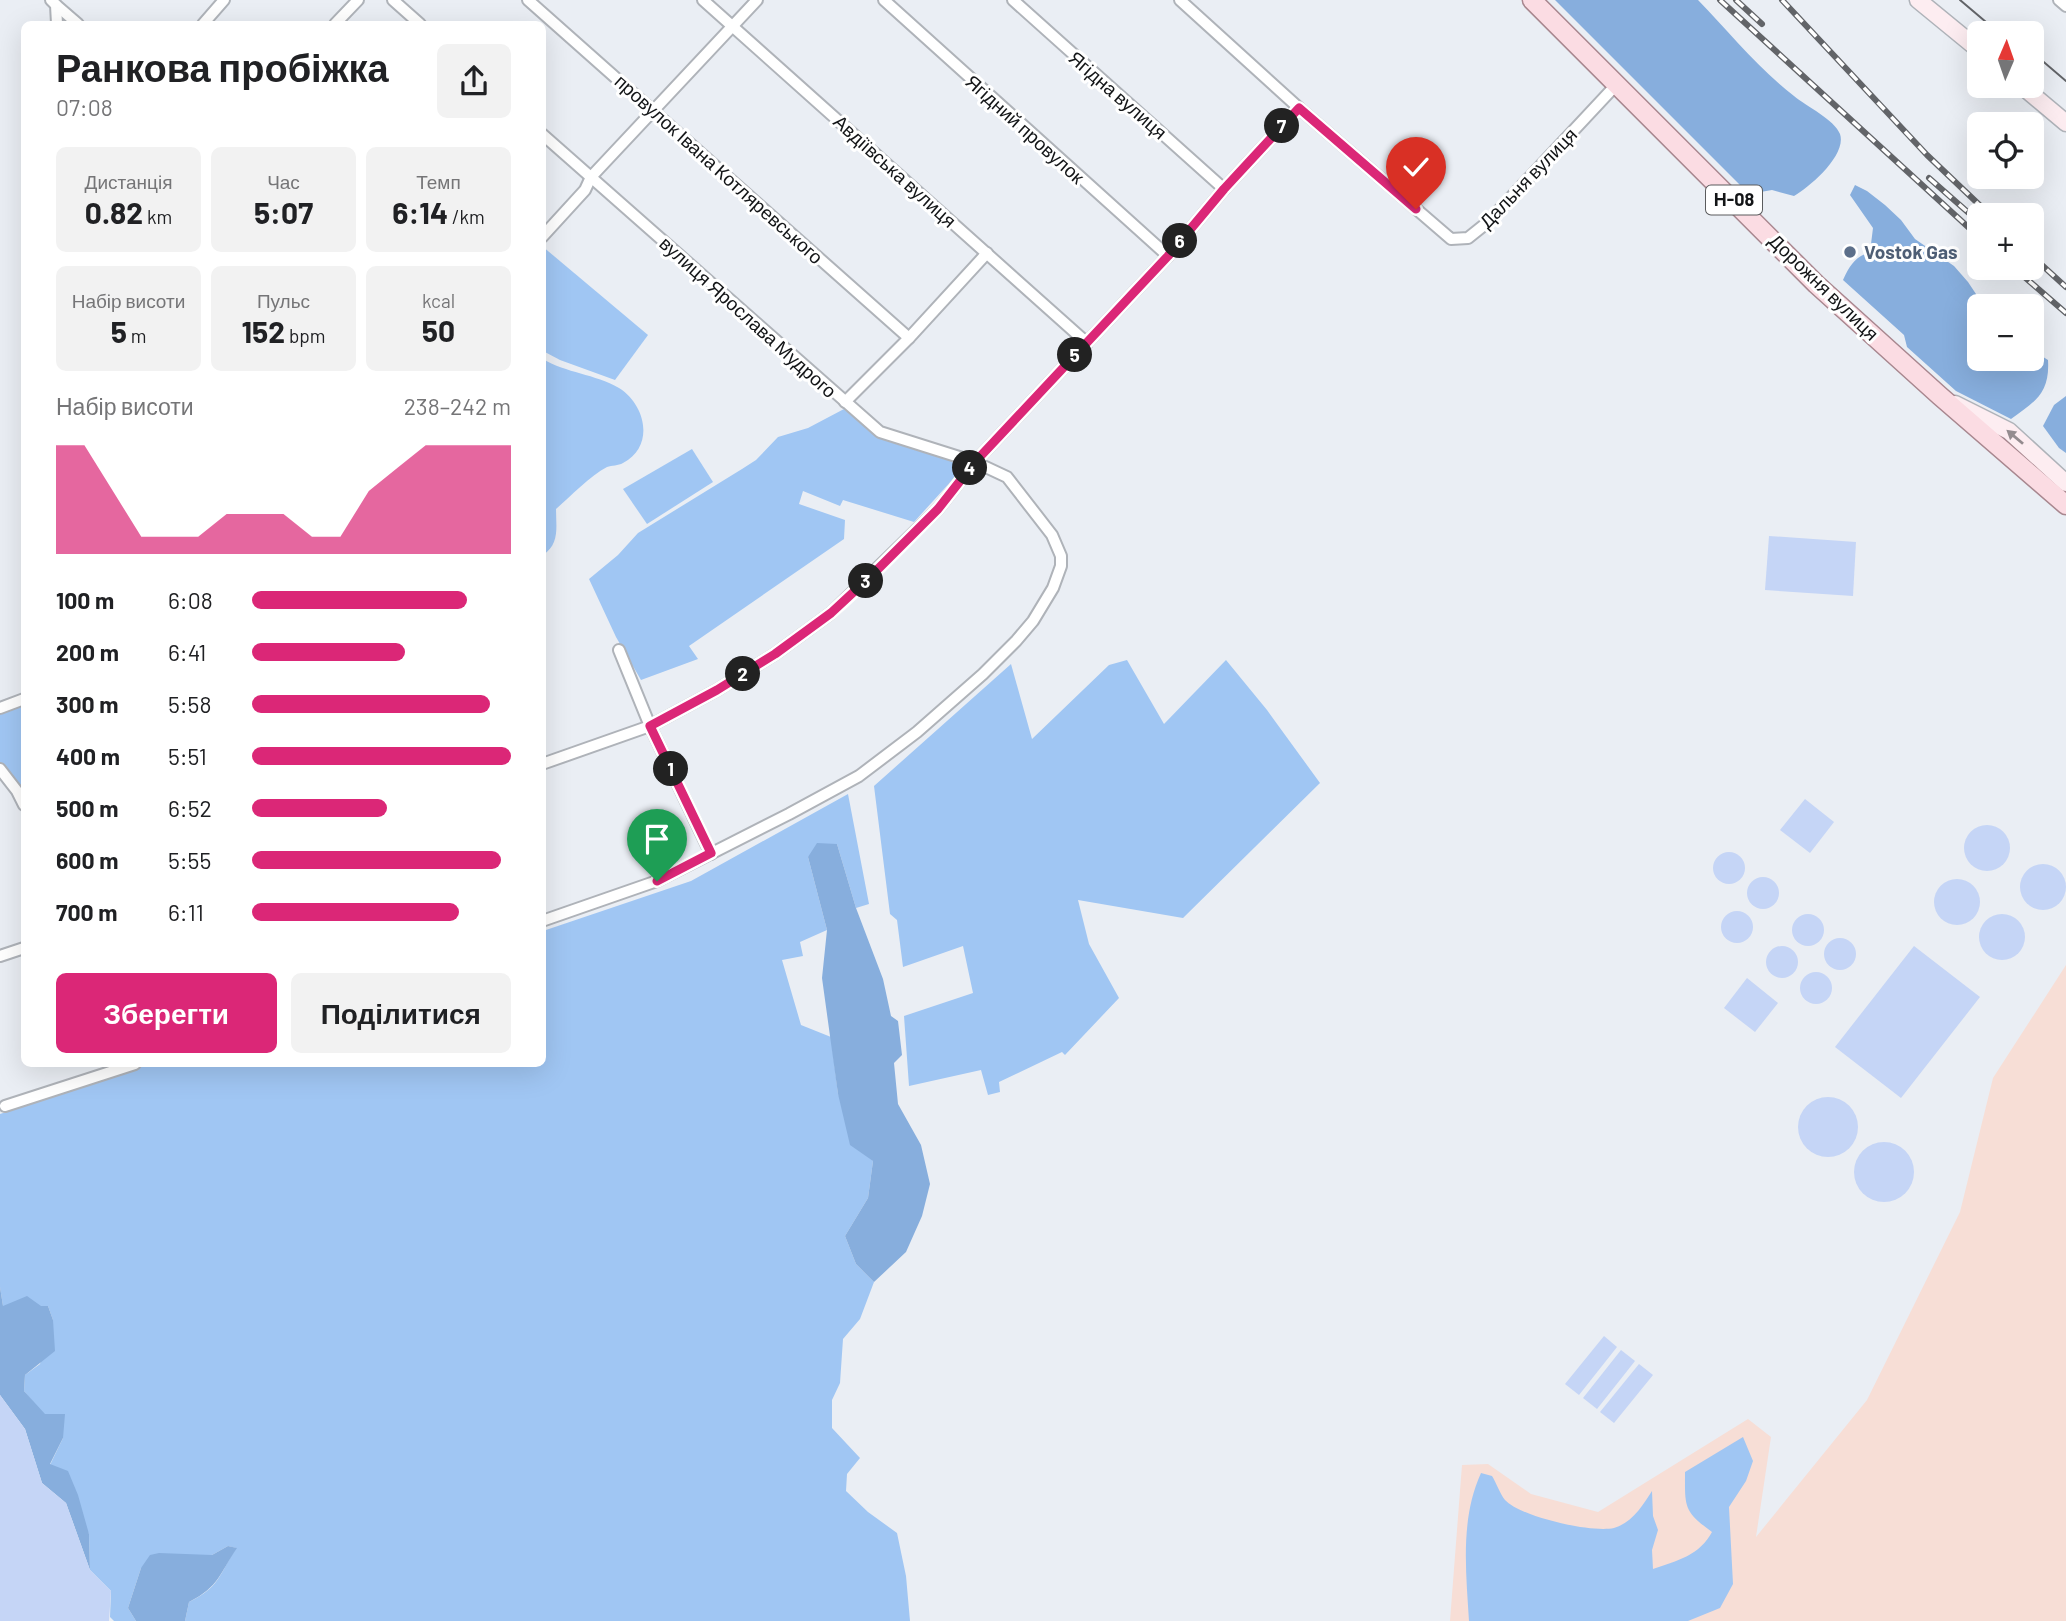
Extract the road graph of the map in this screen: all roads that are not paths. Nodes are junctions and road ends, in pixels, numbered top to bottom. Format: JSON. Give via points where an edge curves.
{"nodes":[{"id":1,"x":225,"y":0,"type":"edge"},
{"id":2,"x":358,"y":0,"type":"edge"},
{"id":3,"x":393,"y":0,"type":"edge"},
{"id":4,"x":527,"y":0,"type":"edge"},
{"id":5,"x":703,"y":0,"type":"edge"},
{"id":6,"x":757,"y":0,"type":"edge"},
{"id":7,"x":884,"y":0,"type":"edge"},
{"id":8,"x":1013,"y":0,"type":"edge"},
{"id":9,"x":1180,"y":0,"type":"edge"},
{"id":10,"x":1532,"y":0,"type":"edge"},
{"id":11,"x":1918,"y":0,"type":"edge"},
{"id":12,"x":2059,"y":0,"type":"edge"},
{"id":13,"x":54,"y":3,"type":"edge"},
{"id":14,"x":1193,"y":4,"type":"edge"},
{"id":15,"x":2066,"y":6,"type":"edge"},
{"id":16,"x":57,"y":21,"type":"edge"},
{"id":17,"x":75,"y":21,"type":"edge"},
{"id":18,"x":206,"y":21,"type":"edge"},
{"id":19,"x":338,"y":21,"type":"edge"},
{"id":20,"x":418,"y":21,"type":"edge"},
{"id":21,"x":733,"y":27,"type":"junction"},
{"id":22,"x":1967,"y":40,"type":"edge"},
{"id":23,"x":1616,"y":85,"type":"junction"},
{"id":24,"x":2036,"y":98,"type":"edge"},
{"id":25,"x":1299,"y":108,"type":"junction"},
{"id":26,"x":655,"y":112,"type":"junction"},
{"id":27,"x":2066,"y":123,"type":"edge"},
{"id":28,"x":546,"y":138,"type":"edge"},
{"id":29,"x":591,"y":177,"type":"junction"},
{"id":30,"x":1224,"y":189,"type":"junction"},
{"id":31,"x":546,"y":233,"type":"edge"},
{"id":32,"x":986,"y":253,"type":"junction"},
{"id":33,"x":1168,"y":256,"type":"junction"},
{"id":34,"x":909,"y":338,"type":"junction"},
{"id":35,"x":1087,"y":343,"type":"junction"},
{"id":36,"x":1940,"y":396,"type":"junction"},
{"id":37,"x":845,"y":402,"type":"junction"},
{"id":38,"x":975,"y":462,"type":"junction"},
{"id":39,"x":2066,"y":483,"type":"edge"},
{"id":40,"x":2066,"y":505,"type":"edge"},
{"id":41,"x":618,"y":650,"type":"dead end"},
{"id":42,"x":21,"y":700,"type":"edge"},
{"id":43,"x":0,"y":708,"type":"edge"},
{"id":44,"x":650,"y":726,"type":"junction"},
{"id":45,"x":546,"y":763,"type":"edge"},
{"id":46,"x":0,"y":769,"type":"edge"},
{"id":47,"x":21,"y":799,"type":"edge"},
{"id":48,"x":711,"y":853,"type":"junction"},
{"id":49,"x":546,"y":919,"type":"edge"},
{"id":50,"x":21,"y":949,"type":"edge"},
{"id":51,"x":0,"y":956,"type":"edge"},
{"id":52,"x":117,"y":1067,"type":"edge"},
{"id":53,"x":5,"y":1106,"type":"dead end"}],
"edges":[{"from":1,"to":18,"type":"street"},
{"from":2,"to":19,"type":"street"},
{"from":3,"to":20,"type":"street"},
{"from":4,"to":26,"type":"street","name":"провулок Івана Котляревського"},
{"from":5,"to":21,"type":"street","name":"Авдіївська вулиця"},
{"from":6,"to":21,"type":"street"},
{"from":7,"to":33,"type":"street","name":"Ягідний провулок"},
{"from":8,"to":30,"type":"street","name":"Ягідна вулиця"},
{"from":9,"to":14,"type":"street","name":"Дальня вулиця"},
{"from":10,"to":23,"type":"main road","name":"Дорожня вулиця","number":"Н-08"},
{"from":11,"to":22,"type":"main road"},
{"from":12,"to":15,"type":"street"},
{"from":13,"to":16,"type":"street"},
{"from":13,"to":17,"type":"street"},
{"from":14,"to":25,"type":"street","name":"Дальня вулиця"},
{"from":21,"to":26,"type":"street"},
{"from":21,"to":32,"type":"street","name":"Авдіївська вулиця"},
{"from":23,"to":25,"type":"street","name":"Дальня вулиця","via":[[1488,222],[1460,240],[1451,239]]},
{"from":23,"to":36,"type":"main road","name":"Дорожня вулиця","number":"Н-08","via":[[1816,284]]},
{"from":24,"to":27,"type":"main road"},
{"from":25,"to":30,"type":"street"},
{"from":26,"to":29,"type":"street"},
{"from":26,"to":34,"type":"street","name":"провулок Івана Котляревського"},
{"from":28,"to":29,"type":"street","name":"вулиця Ярослава Мудрого"},
{"from":29,"to":31,"type":"street","via":[[585,190]]},
{"from":29,"to":37,"type":"street","name":"вулиця Ярослава Мудрого"},
{"from":30,"to":33,"type":"street"},
{"from":32,"to":34,"type":"street"},
{"from":32,"to":35,"type":"street","name":"Авдіївська вулиця"},
{"from":33,"to":35,"type":"street"},
{"from":34,"to":37,"type":"street"},
{"from":35,"to":38,"type":"street"},
{"from":39,"to":36,"type":"main road","one_way":true,"via":[[2009,431]]},
{"from":36,"to":40,"type":"main road","name":"Дорожня вулиця","number":"Н-08"},
{"from":37,"to":38,"type":"street","name":"вулиця Ярослава Мудрого","via":[[880,432]]},
{"from":38,"to":44,"type":"street","via":[[938,509],[831,613],[775,654]]},
{"from":38,"to":48,"type":"street","name":"вулиця Ярослава Мудрого","via":[[1007,477],[1056,543],[1059,575],[1033,621],[983,674],[859,776]]},
{"from":41,"to":44,"type":"street"},
{"from":42,"to":43,"type":"street"},
{"from":44,"to":45,"type":"street"},
{"from":44,"to":48,"type":"street"},
{"from":46,"to":47,"type":"street"},
{"from":48,"to":49,"type":"street","name":"вулиця Ярослава Мудрого","via":[[657,881]]},
{"from":50,"to":51,"type":"street"},
{"from":52,"to":53,"type":"street"}]}
